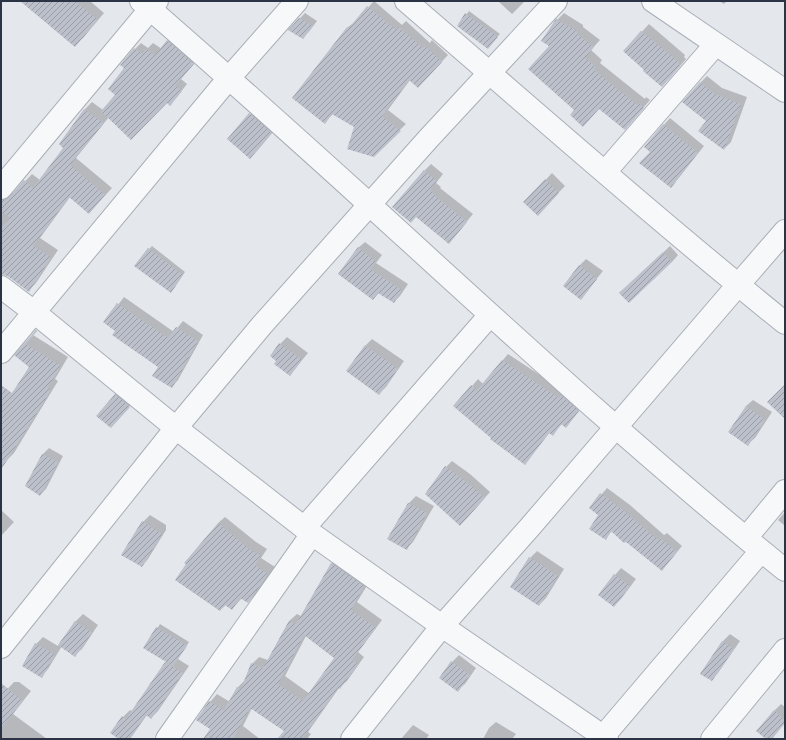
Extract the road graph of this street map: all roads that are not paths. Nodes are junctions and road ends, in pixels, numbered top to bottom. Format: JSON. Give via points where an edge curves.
{"nodes":[{"id":1,"x":297,"y":1,"type":"edge"},
{"id":2,"x":406,"y":1,"type":"edge"},
{"id":3,"x":556,"y":1,"type":"edge"},
{"id":4,"x":653,"y":1,"type":"edge"},
{"id":5,"x":149,"y":4,"type":"edge"},
{"id":6,"x":716,"y":44,"type":"junction"},
{"id":7,"x":489,"y":72,"type":"junction"},
{"id":8,"x":230,"y":78,"type":"junction"},
{"id":9,"x":785,"y":92,"type":"edge"},
{"id":10,"x":605,"y":172,"type":"junction"},
{"id":11,"x":1,"y":188,"type":"edge"},
{"id":12,"x":370,"y":205,"type":"junction"},
{"id":13,"x":785,"y":231,"type":"edge"},
{"id":14,"x":738,"y":284,"type":"junction"},
{"id":15,"x":1,"y":287,"type":"edge"},
{"id":16,"x":34,"y":312,"type":"junction"},
{"id":17,"x":490,"y":315,"type":"junction"},
{"id":18,"x":785,"y":323,"type":"edge"},
{"id":19,"x":1,"y":352,"type":"edge"},
{"id":20,"x":176,"y":428,"type":"junction"},
{"id":21,"x":616,"y":428,"type":"junction"},
{"id":22,"x":785,"y":491,"type":"edge"},
{"id":23,"x":308,"y":531,"type":"junction"},
{"id":24,"x":754,"y":544,"type":"junction"},
{"id":25,"x":785,"y":570,"type":"edge"},
{"id":26,"x":442,"y":626,"type":"junction"},
{"id":27,"x":1,"y":647,"type":"edge"},
{"id":28,"x":785,"y":650,"type":"edge"},
{"id":29,"x":604,"y":738,"type":"edge"},
{"id":30,"x":167,"y":739,"type":"edge"},
{"id":31,"x":352,"y":739,"type":"edge"},
{"id":32,"x":712,"y":739,"type":"edge"}],
"edges":[{"from":1,"to":8,"type":"street"},
{"from":2,"to":7,"type":"street"},
{"from":3,"to":7,"type":"street"},
{"from":4,"to":6,"type":"street"},
{"from":5,"to":8,"type":"street"},
{"from":5,"to":11,"type":"street"},
{"from":6,"to":9,"type":"street"},
{"from":6,"to":10,"type":"street"},
{"from":7,"to":10,"type":"street"},
{"from":7,"to":12,"type":"street"},
{"from":8,"to":12,"type":"street"},
{"from":8,"to":16,"type":"street"},
{"from":10,"to":14,"type":"street"},
{"from":12,"to":17,"type":"street"},
{"from":12,"to":20,"type":"street","via":[[262,325]]},
{"from":13,"to":14,"type":"street"},
{"from":14,"to":18,"type":"street"},
{"from":14,"to":21,"type":"street"},
{"from":15,"to":16,"type":"street"},
{"from":16,"to":19,"type":"street"},
{"from":16,"to":20,"type":"street"},
{"from":17,"to":21,"type":"street"},
{"from":17,"to":23,"type":"street"},
{"from":20,"to":23,"type":"street"},
{"from":20,"to":27,"type":"street"},
{"from":21,"to":24,"type":"street"},
{"from":21,"to":26,"type":"street"},
{"from":22,"to":24,"type":"street"},
{"from":23,"to":26,"type":"street"},
{"from":23,"to":30,"type":"street","via":[[206,686]]},
{"from":24,"to":25,"type":"street"},
{"from":24,"to":29,"type":"street"},
{"from":26,"to":29,"type":"street"},
{"from":26,"to":31,"type":"street"},
{"from":28,"to":32,"type":"street"}]}
